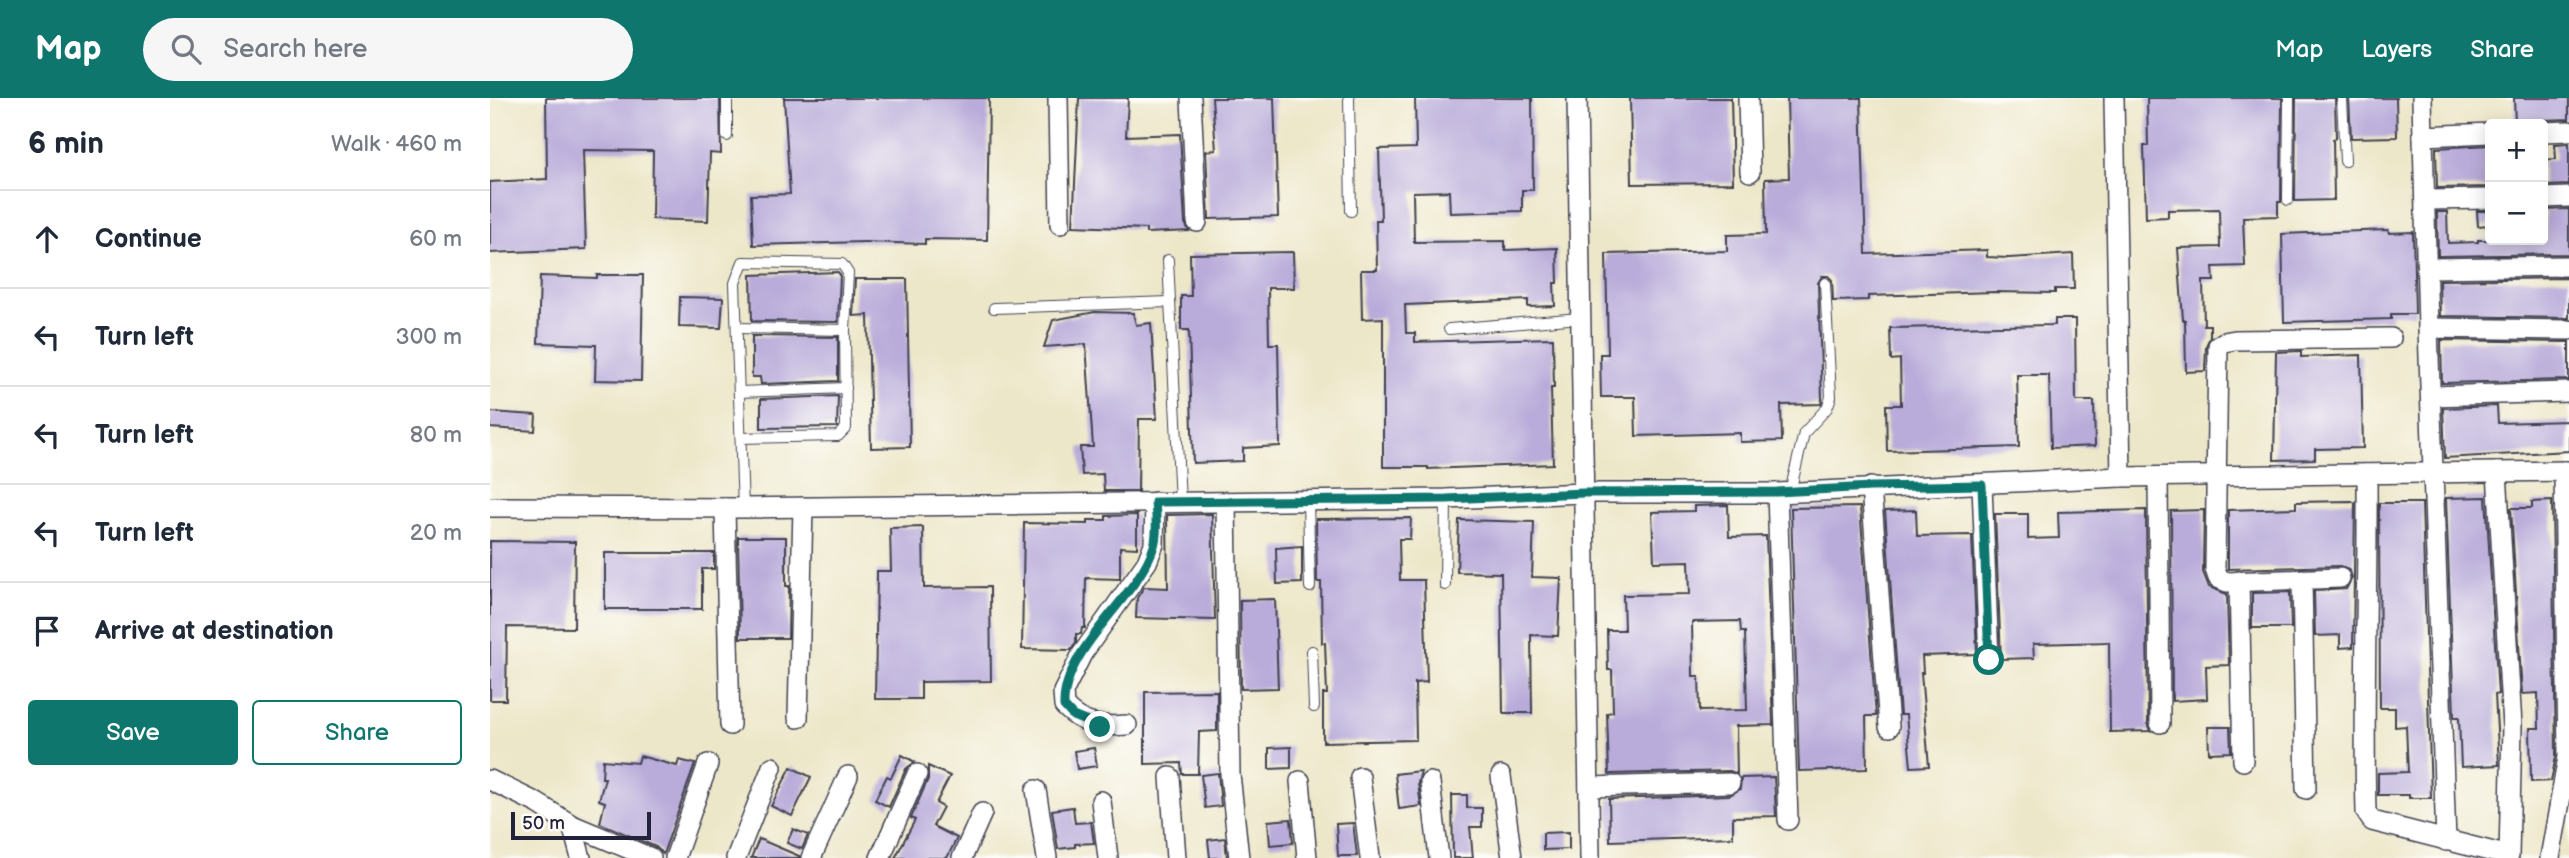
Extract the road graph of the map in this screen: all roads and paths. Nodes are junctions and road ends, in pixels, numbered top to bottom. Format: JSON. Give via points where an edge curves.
{"nodes":[{"id":1,"x":727,"y":98,"type":"edge"},
{"id":2,"x":1058,"y":98,"type":"edge"},
{"id":3,"x":1191,"y":98,"type":"edge"},
{"id":4,"x":1349,"y":98,"type":"edge"},
{"id":5,"x":1577,"y":98,"type":"edge"},
{"id":6,"x":1748,"y":98,"type":"edge"},
{"id":7,"x":2114,"y":98,"type":"edge"},
{"id":8,"x":2289,"y":98,"type":"edge"},
{"id":9,"x":2342,"y":98,"type":"edge"},
{"id":10,"x":2422,"y":98,"type":"edge"},
{"id":11,"x":2569,"y":131,"type":"edge"},
{"id":12,"x":2548,"y":132,"type":"edge"},
{"id":13,"x":2485,"y":134,"type":"edge"},
{"id":14,"x":727,"y":136,"type":"dead end"},
{"id":15,"x":2423,"y":136,"type":"junction"},
{"id":16,"x":2345,"y":161,"type":"dead end"},
{"id":17,"x":1750,"y":172,"type":"dead end"},
{"id":18,"x":2569,"y":197,"type":"edge"},
{"id":19,"x":2548,"y":198,"type":"edge"},
{"id":20,"x":2485,"y":199,"type":"edge"},
{"id":21,"x":2288,"y":200,"type":"dead end"},
{"id":22,"x":2425,"y":200,"type":"junction"},
{"id":23,"x":1350,"y":211,"type":"dead end"},
{"id":24,"x":1197,"y":222,"type":"dead end"},
{"id":25,"x":1060,"y":225,"type":"dead end"},
{"id":26,"x":1168,"y":260,"type":"dead end"},
{"id":27,"x":2569,"y":266,"type":"edge"},
{"id":28,"x":2427,"y":268,"type":"junction"},
{"id":29,"x":1825,"y":283,"type":"dead end"},
{"id":30,"x":1170,"y":302,"type":"junction"},
{"id":31,"x":993,"y":308,"type":"dead end"},
{"id":32,"x":1580,"y":318,"type":"junction"},
{"id":33,"x":737,"y":328,"type":"junction"},
{"id":34,"x":2427,"y":328,"type":"junction"},
{"id":35,"x":1449,"y":329,"type":"dead end"},
{"id":36,"x":845,"y":330,"type":"junction"},
{"id":37,"x":2569,"y":330,"type":"edge"},
{"id":38,"x":2391,"y":338,"type":"dead end"},
{"id":39,"x":846,"y":388,"type":"junction"},
{"id":40,"x":739,"y":392,"type":"junction"},
{"id":41,"x":2569,"y":393,"type":"edge"},
{"id":42,"x":2431,"y":396,"type":"junction"},
{"id":43,"x":741,"y":438,"type":"junction"},
{"id":44,"x":2566,"y":471,"type":"edge"},
{"id":45,"x":2497,"y":472,"type":"junction"},
{"id":46,"x":2434,"y":473,"type":"junction"},
{"id":47,"x":2367,"y":474,"type":"junction"},
{"id":48,"x":2218,"y":476,"type":"junction"},
{"id":49,"x":2121,"y":477,"type":"junction"},
{"id":50,"x":2158,"y":477,"type":"junction"},
{"id":51,"x":1982,"y":485,"type":"junction"},
{"id":52,"x":1871,"y":487,"type":"junction"},
{"id":53,"x":1783,"y":492,"type":"junction"},
{"id":54,"x":1583,"y":493,"type":"junction"},
{"id":55,"x":1446,"y":499,"type":"junction"},
{"id":56,"x":1308,"y":500,"type":"junction"},
{"id":57,"x":1155,"y":502,"type":"junction"},
{"id":58,"x":1180,"y":502,"type":"junction"},
{"id":59,"x":1226,"y":502,"type":"junction"},
{"id":60,"x":490,"y":507,"type":"edge"},
{"id":61,"x":803,"y":507,"type":"junction"},
{"id":62,"x":734,"y":508,"type":"junction"},
{"id":63,"x":2340,"y":578,"type":"dead end"},
{"id":64,"x":2302,"y":579,"type":"junction"},
{"id":65,"x":2239,"y":582,"type":"junction"},
{"id":66,"x":1445,"y":585,"type":"dead end"},
{"id":67,"x":1310,"y":587,"type":"dead end"},
{"id":68,"x":1312,"y":651,"type":"dead end"},
{"id":69,"x":1989,"y":660,"type":"dead end"},
{"id":70,"x":1314,"y":707,"type":"dead end"},
{"id":71,"x":798,"y":719,"type":"dead end"},
{"id":72,"x":2160,"y":723,"type":"dead end"},
{"id":73,"x":730,"y":725,"type":"dead end"},
{"id":74,"x":1127,"y":725,"type":"dead end"},
{"id":75,"x":1889,"y":727,"type":"dead end"},
{"id":76,"x":2243,"y":761,"type":"dead end"},
{"id":77,"x":708,"y":764,"type":"dead end"},
{"id":78,"x":772,"y":767,"type":"dead end"},
{"id":79,"x":918,"y":774,"type":"dead end"},
{"id":80,"x":848,"y":776,"type":"dead end"},
{"id":81,"x":1501,"y":776,"type":"dead end"},
{"id":82,"x":1170,"y":777,"type":"dead end"},
{"id":83,"x":1360,"y":777,"type":"dead end"},
{"id":84,"x":490,"y":780,"type":"edge"},
{"id":85,"x":1300,"y":781,"type":"dead end"},
{"id":86,"x":1430,"y":782,"type":"dead end"},
{"id":87,"x":1730,"y":783,"type":"dead end"},
{"id":88,"x":1589,"y":787,"type":"junction"},
{"id":89,"x":2306,"y":789,"type":"dead end"},
{"id":90,"x":1036,"y":790,"type":"dead end"},
{"id":91,"x":1101,"y":801,"type":"dead end"},
{"id":92,"x":982,"y":813,"type":"dead end"},
{"id":93,"x":1788,"y":820,"type":"dead end"},
{"id":94,"x":572,"y":825,"type":"junction"},
{"id":95,"x":2446,"y":841,"type":"junction"},
{"id":96,"x":970,"y":853,"type":"edge"},
{"id":97,"x":2514,"y":857,"type":"edge"},
{"id":98,"x":581,"y":858,"type":"edge"},
{"id":99,"x":652,"y":858,"type":"edge"},
{"id":100,"x":675,"y":858,"type":"edge"},
{"id":101,"x":736,"y":858,"type":"edge"},
{"id":102,"x":811,"y":858,"type":"edge"},
{"id":103,"x":880,"y":858,"type":"edge"},
{"id":104,"x":1047,"y":858,"type":"edge"},
{"id":105,"x":1108,"y":858,"type":"edge"},
{"id":106,"x":1175,"y":858,"type":"edge"},
{"id":107,"x":1239,"y":858,"type":"edge"},
{"id":108,"x":1307,"y":858,"type":"edge"},
{"id":109,"x":1370,"y":858,"type":"edge"},
{"id":110,"x":1439,"y":858,"type":"edge"},
{"id":111,"x":1512,"y":858,"type":"edge"},
{"id":112,"x":1590,"y":858,"type":"edge"},
{"id":113,"x":2550,"y":858,"type":"edge"}],
"edges":[{"from":1,"to":14,"type":"lane"},
{"from":2,"to":25,"type":"street"},
{"from":3,"to":24,"type":"street"},
{"from":4,"to":23,"type":"lane"},
{"from":5,"to":32,"type":"street"},
{"from":6,"to":17,"type":"street"},
{"from":7,"to":49,"type":"street"},
{"from":8,"to":21,"type":"lane"},
{"from":9,"to":16,"type":"lane"},
{"from":10,"to":15,"type":"street"},
{"from":11,"to":12,"type":"street"},
{"from":13,"to":15,"type":"street"},
{"from":15,"to":22,"type":"street"},
{"from":18,"to":19,"type":"street"},
{"from":20,"to":22,"type":"street"},
{"from":22,"to":28,"type":"street"},
{"from":26,"to":30,"type":"lane"},
{"from":27,"to":28,"type":"street"},
{"from":28,"to":34,"type":"street"},
{"from":29,"to":53,"type":"lane","via":[[1830,397],[1827,408],[1804,433]]},
{"from":30,"to":31,"type":"lane"},
{"from":30,"to":58,"type":"lane"},
{"from":32,"to":35,"type":"lane"},
{"from":32,"to":54,"type":"street"},
{"from":33,"to":36,"type":"lane"},
{"from":33,"to":36,"type":"lane","via":[[736,283],[743,262],[842,264],[848,273]]},
{"from":33,"to":40,"type":"lane"},
{"from":34,"to":37,"type":"street"},
{"from":34,"to":42,"type":"street"},
{"from":36,"to":39,"type":"lane"},
{"from":38,"to":48,"type":"street","via":[[2224,342],[2218,346]]},
{"from":39,"to":40,"type":"lane"},
{"from":39,"to":43,"type":"lane","via":[[846,428],[838,436]]},
{"from":40,"to":43,"type":"lane"},
{"from":41,"to":42,"type":"street"},
{"from":42,"to":46,"type":"street"},
{"from":43,"to":62,"type":"lane"},
{"from":44,"to":45,"type":"street"},
{"from":44,"to":113,"type":"street","via":[[2568,757]]},
{"from":45,"to":46,"type":"street"},
{"from":45,"to":97,"type":"street","via":[[2512,726]]},
{"from":46,"to":47,"type":"street"},
{"from":46,"to":95,"type":"street"},
{"from":47,"to":48,"type":"street"},
{"from":47,"to":95,"type":"street","via":[[2366,812],[2372,821]]},
{"from":48,"to":50,"type":"street"},
{"from":48,"to":65,"type":"street","via":[[2216,569],[2218,578]]},
{"from":49,"to":50,"type":"street"},
{"from":49,"to":51,"type":"street"},
{"from":50,"to":72,"type":"street"},
{"from":51,"to":52,"type":"street"},
{"from":51,"to":69,"type":"street"},
{"from":52,"to":53,"type":"street"},
{"from":52,"to":75,"type":"street"},
{"from":53,"to":54,"type":"street"},
{"from":53,"to":93,"type":"street"},
{"from":54,"to":55,"type":"street"},
{"from":54,"to":88,"type":"street"},
{"from":55,"to":56,"type":"street"},
{"from":55,"to":66,"type":"lane"},
{"from":56,"to":59,"type":"street"},
{"from":56,"to":67,"type":"lane"},
{"from":57,"to":58,"type":"street"},
{"from":57,"to":61,"type":"street"},
{"from":57,"to":74,"type":"street","via":[[1156,530],[1147,562],[1082,654],[1063,692],[1064,706],[1083,722],[1100,727]]},
{"from":58,"to":59,"type":"street"},
{"from":59,"to":107,"type":"street","via":[[1230,774]]},
{"from":60,"to":62,"type":"street"},
{"from":61,"to":62,"type":"street"},
{"from":61,"to":71,"type":"street"},
{"from":62,"to":73,"type":"street"},
{"from":63,"to":64,"type":"street"},
{"from":64,"to":65,"type":"street"},
{"from":64,"to":89,"type":"street"},
{"from":65,"to":76,"type":"street"},
{"from":68,"to":70,"type":"lane"},
{"from":77,"to":100,"type":"street"},
{"from":78,"to":101,"type":"street"},
{"from":79,"to":103,"type":"street"},
{"from":80,"to":102,"type":"street"},
{"from":81,"to":111,"type":"street"},
{"from":82,"to":106,"type":"street"},
{"from":83,"to":109,"type":"street"},
{"from":84,"to":94,"type":"street"},
{"from":85,"to":108,"type":"street"},
{"from":86,"to":110,"type":"street"},
{"from":87,"to":88,"type":"street"},
{"from":88,"to":112,"type":"street"},
{"from":90,"to":104,"type":"street"},
{"from":91,"to":105,"type":"street"},
{"from":92,"to":96,"type":"street"},
{"from":94,"to":98,"type":"street"},
{"from":94,"to":99,"type":"street"},
{"from":95,"to":97,"type":"street"}]}
